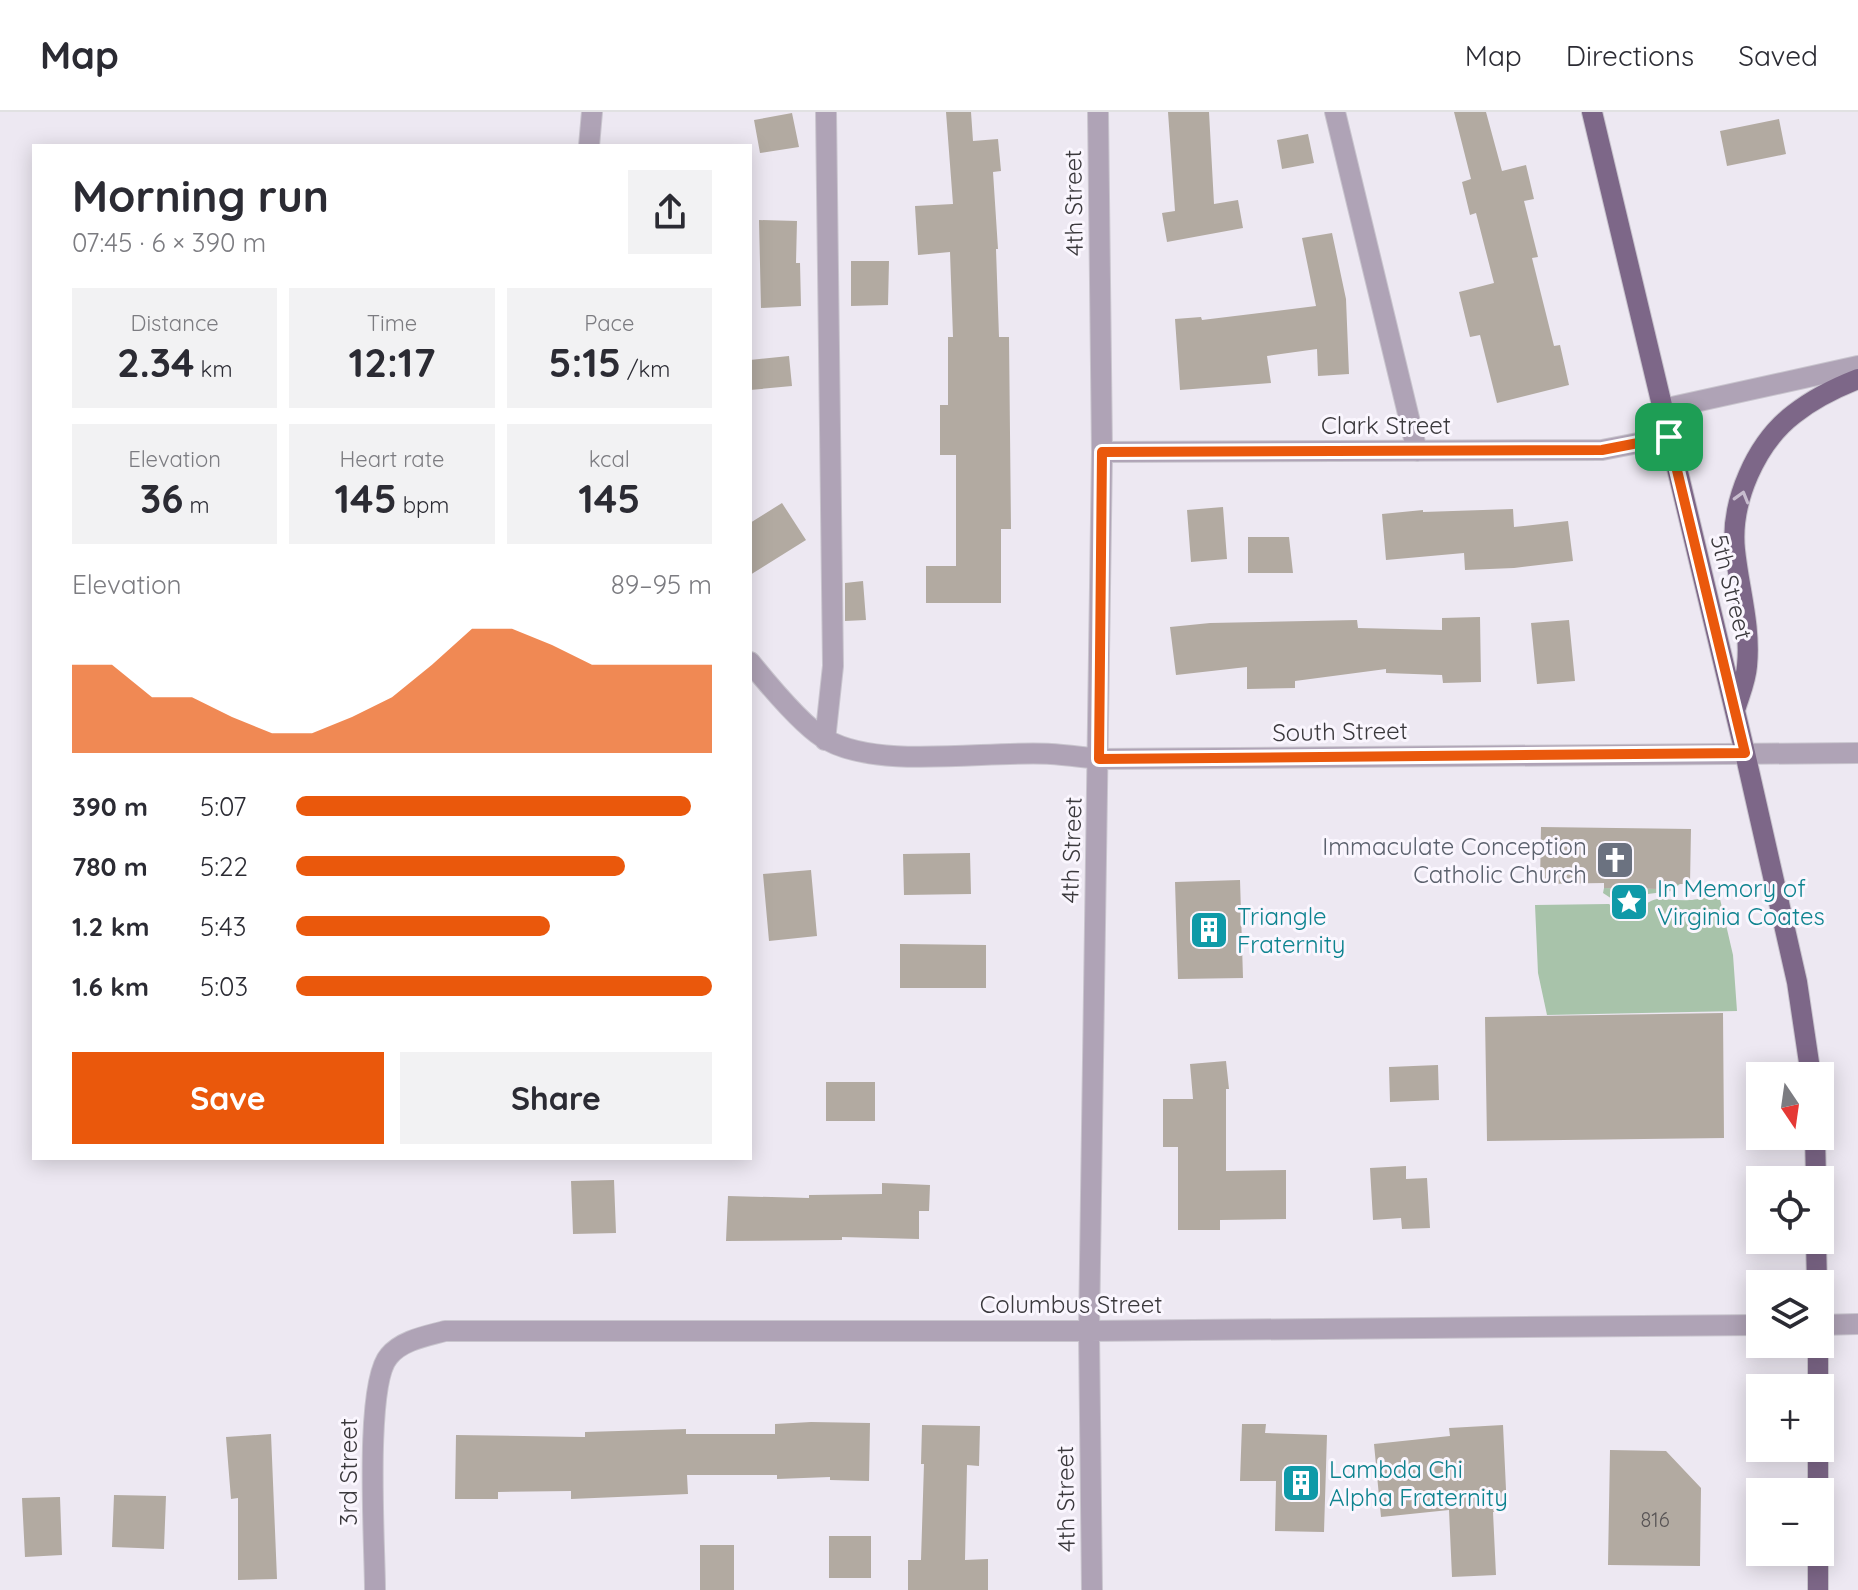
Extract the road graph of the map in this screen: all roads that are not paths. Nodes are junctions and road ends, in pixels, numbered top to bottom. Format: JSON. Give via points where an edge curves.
{"nodes":[{"id":1,"x":592,"y":112,"type":"edge"},
{"id":2,"x":826,"y":112,"type":"edge"},
{"id":3,"x":1098,"y":112,"type":"edge"},
{"id":4,"x":1335,"y":112,"type":"edge"},
{"id":5,"x":1592,"y":112,"type":"edge"},
{"id":6,"x":589,"y":144,"type":"edge"},
{"id":7,"x":1858,"y":366,"type":"edge"},
{"id":8,"x":1858,"y":379,"type":"edge"},
{"id":9,"x":1663,"y":409,"type":"junction"},
{"id":10,"x":1669,"y":437,"type":"junction"},
{"id":11,"x":1417,"y":451,"type":"junction"},
{"id":12,"x":1102,"y":452,"type":"junction"},
{"id":13,"x":752,"y":664,"type":"edge"},
{"id":14,"x":1735,"y":711,"type":"junction"},
{"id":15,"x":825,"y":740,"type":"junction"},
{"id":16,"x":1745,"y":753,"type":"junction"},
{"id":17,"x":1858,"y":753,"type":"edge"},
{"id":18,"x":1099,"y":759,"type":"junction"},
{"id":19,"x":1809,"y":1062,"type":"edge"},
{"id":20,"x":1858,"y":1324,"type":"edge"},
{"id":21,"x":1746,"y":1325,"type":"edge"},
{"id":22,"x":1834,"y":1325,"type":"edge"},
{"id":23,"x":1089,"y":1331,"type":"junction"},
{"id":24,"x":388,"y":1357,"type":"joint"},
{"id":25,"x":1818,"y":1566,"type":"edge"},
{"id":26,"x":375,"y":1590,"type":"edge"},
{"id":27,"x":1092,"y":1590,"type":"edge"},
{"id":28,"x":1818,"y":1590,"type":"edge"}],
"edges":[{"from":1,"to":6,"type":"street"},
{"from":2,"to":15,"type":"street","via":[[833,666]]},
{"from":3,"to":12,"type":"street","name":"4th Street"},
{"from":4,"to":11,"type":"street"},
{"from":5,"to":9,"type":"main road","name":"5th Street"},
{"from":7,"to":9,"type":"street"},
{"from":14,"to":8,"type":"main road","one_way":true,"via":[[1747,669],[1748,638],[1734,547],[1739,502],[1767,441],[1792,415]]},
{"from":9,"to":10,"type":"main road","name":"5th Street"},
{"from":10,"to":11,"type":"street","name":"Clark Street","via":[[1602,450]]},
{"from":10,"to":14,"type":"main road","name":"5th Street"},
{"from":11,"to":12,"type":"street","name":"Clark Street"},
{"from":12,"to":18,"type":"street","name":"4th Street"},
{"from":13,"to":15,"type":"street"},
{"from":14,"to":16,"type":"main road","name":"5th Street"},
{"from":15,"to":18,"type":"street","name":"South Street","via":[[853,751],[891,756],[1050,754]]},
{"from":16,"to":17,"type":"street","name":"South Street"},
{"from":16,"to":18,"type":"street","name":"South Street"},
{"from":16,"to":19,"type":"main road","name":"5th Street","via":[[1797,982]]},
{"from":18,"to":23,"type":"street","name":"4th Street"},
{"from":20,"to":22,"type":"street"},
{"from":21,"to":23,"type":"street","name":"Columbus Street"},
{"from":23,"to":24,"type":"street","name":"Columbus Street","via":[[459,1330],[414,1340]]},
{"from":23,"to":27,"type":"street","name":"4th Street"},
{"from":24,"to":26,"type":"street","name":"3rd Street","via":[[373,1408]]},
{"from":25,"to":28,"type":"main road"}]}
